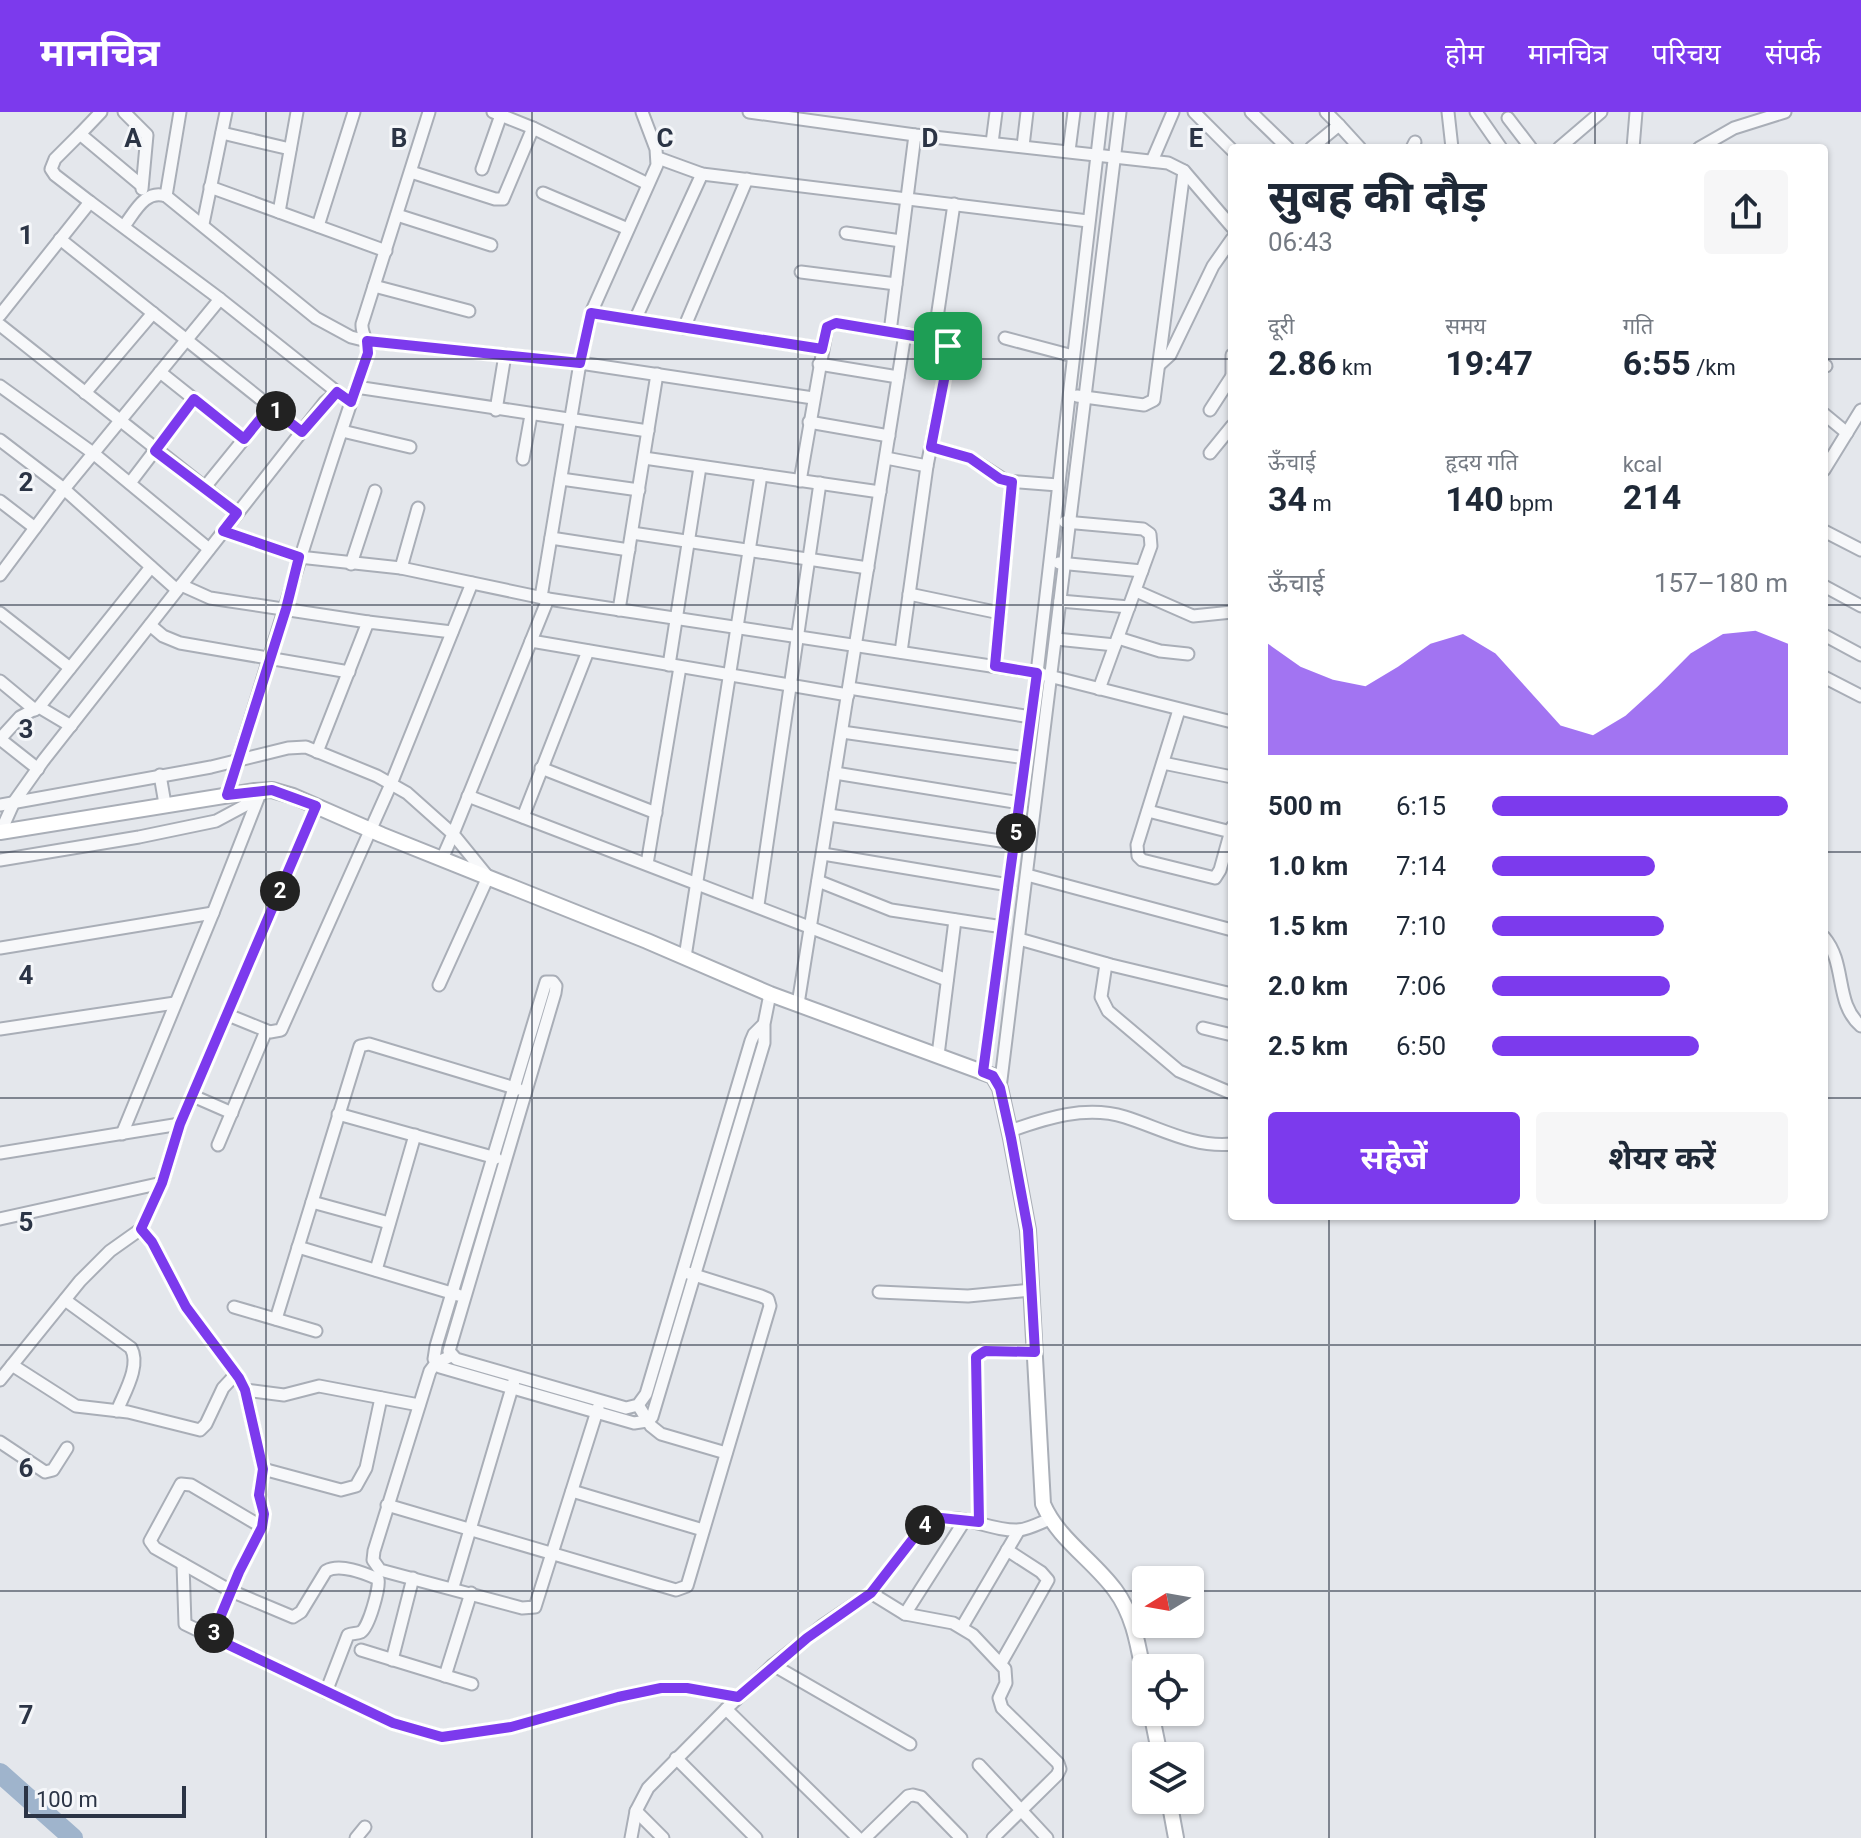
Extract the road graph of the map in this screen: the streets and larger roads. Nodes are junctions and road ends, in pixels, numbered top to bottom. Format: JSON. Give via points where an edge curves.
{"nodes":[{"id":1,"x":101,"y":112,"type":"edge"},
{"id":2,"x":124,"y":112,"type":"edge"},
{"id":3,"x":180,"y":112,"type":"edge"},
{"id":4,"x":226,"y":112,"type":"edge"},
{"id":5,"x":297,"y":112,"type":"edge"},
{"id":6,"x":354,"y":112,"type":"edge"},
{"id":7,"x":429,"y":112,"type":"edge"},
{"id":8,"x":642,"y":112,"type":"edge"},
{"id":9,"x":749,"y":112,"type":"edge"},
{"id":10,"x":996,"y":112,"type":"edge"},
{"id":11,"x":1027,"y":112,"type":"edge"},
{"id":12,"x":1074,"y":112,"type":"edge"},
{"id":13,"x":1102,"y":112,"type":"edge"},
{"id":14,"x":1120,"y":112,"type":"edge"},
{"id":15,"x":1173,"y":112,"type":"edge"},
{"id":16,"x":1194,"y":112,"type":"edge"},
{"id":17,"x":1251,"y":112,"type":"edge"},
{"id":18,"x":1448,"y":112,"type":"edge"},
{"id":19,"x":1476,"y":112,"type":"edge"},
{"id":20,"x":1577,"y":112,"type":"edge"},
{"id":21,"x":1601,"y":112,"type":"edge"},
{"id":22,"x":1636,"y":112,"type":"edge"},
{"id":23,"x":1785,"y":112,"type":"edge"},
{"id":24,"x":1328,"y":113,"type":"edge"},
{"id":25,"x":497,"y":114,"type":"edge"},
{"id":26,"x":1508,"y":118,"type":"dead end"},
{"id":27,"x":1339,"y":125,"type":"junction"},
{"id":28,"x":1586,"y":125,"type":"junction"},
{"id":29,"x":533,"y":128,"type":"junction"},
{"id":30,"x":222,"y":133,"type":"junction"},
{"id":31,"x":80,"y":134,"type":"junction"},
{"id":32,"x":915,"y":135,"type":"junction"},
{"id":33,"x":992,"y":143,"type":"junction"},
{"id":34,"x":1284,"y":144,"type":"edge"},
{"id":35,"x":1316,"y":144,"type":"edge"},
{"id":36,"x":1356,"y":144,"type":"edge"},
{"id":37,"x":1452,"y":144,"type":"edge"},
{"id":38,"x":1498,"y":144,"type":"edge"},
{"id":39,"x":1528,"y":144,"type":"edge"},
{"id":40,"x":1564,"y":144,"type":"edge"},
{"id":41,"x":1633,"y":144,"type":"edge"},
{"id":42,"x":1706,"y":144,"type":"edge"},
{"id":43,"x":1023,"y":146,"type":"junction"},
{"id":44,"x":1228,"y":146,"type":"edge"},
{"id":45,"x":290,"y":149,"type":"junction"},
{"id":46,"x":1069,"y":151,"type":"junction"},
{"id":47,"x":1096,"y":154,"type":"junction"},
{"id":48,"x":1115,"y":156,"type":"junction"},
{"id":49,"x":658,"y":158,"type":"junction"},
{"id":50,"x":1152,"y":161,"type":"junction"},
{"id":51,"x":482,"y":169,"type":"dead end"},
{"id":52,"x":1184,"y":171,"type":"junction"},
{"id":53,"x":411,"y":172,"type":"junction"},
{"id":54,"x":702,"y":174,"type":"junction"},
{"id":55,"x":747,"y":179,"type":"junction"},
{"id":56,"x":648,"y":184,"type":"junction"},
{"id":57,"x":141,"y":185,"type":"junction"},
{"id":58,"x":210,"y":187,"type":"junction"},
{"id":59,"x":543,"y":193,"type":"dead end"},
{"id":60,"x":166,"y":196,"type":"junction"},
{"id":61,"x":147,"y":197,"type":"junction"},
{"id":62,"x":907,"y":198,"type":"junction"},
{"id":63,"x":90,"y":202,"type":"junction"},
{"id":64,"x":954,"y":204,"type":"junction"},
{"id":65,"x":1090,"y":204,"type":"junction"},
{"id":66,"x":1108,"y":206,"type":"junction"},
{"id":67,"x":279,"y":212,"type":"junction"},
{"id":68,"x":397,"y":215,"type":"junction"},
{"id":69,"x":1088,"y":221,"type":"junction"},
{"id":70,"x":1228,"y":222,"type":"edge"},
{"id":71,"x":203,"y":224,"type":"junction"},
{"id":72,"x":124,"y":226,"type":"junction"},
{"id":73,"x":318,"y":226,"type":"junction"},
{"id":74,"x":628,"y":229,"type":"junction"},
{"id":75,"x":846,"y":233,"type":"dead end"},
{"id":76,"x":60,"y":239,"type":"junction"},
{"id":77,"x":901,"y":241,"type":"junction"},
{"id":78,"x":491,"y":245,"type":"dead end"},
{"id":79,"x":1228,"y":245,"type":"edge"},
{"id":80,"x":386,"y":251,"type":"junction"},
{"id":81,"x":801,"y":272,"type":"dead end"},
{"id":82,"x":896,"y":284,"type":"junction"},
{"id":83,"x":374,"y":286,"type":"junction"},
{"id":84,"x":1080,"y":297,"type":"junction"},
{"id":85,"x":220,"y":299,"type":"junction"},
{"id":86,"x":1096,"y":299,"type":"junction"},
{"id":87,"x":469,"y":311,"type":"dead end"},
{"id":88,"x":153,"y":313,"type":"junction"},
{"id":89,"x":591,"y":313,"type":"junction"},
{"id":90,"x":0,"y":315,"type":"edge"},
{"id":91,"x":635,"y":320,"type":"junction"},
{"id":92,"x":0,"y":325,"type":"edge"},
{"id":93,"x":684,"y":328,"type":"junction"},
{"id":94,"x":890,"y":332,"type":"junction"},
{"id":95,"x":905,"y":334,"type":"junction"},
{"id":96,"x":934,"y":338,"type":"junction"},
{"id":97,"x":1005,"y":338,"type":"dead end"},
{"id":98,"x":186,"y":340,"type":"junction"},
{"id":99,"x":367,"y":341,"type":"junction"},
{"id":100,"x":1090,"y":346,"type":"junction"},
{"id":101,"x":822,"y":349,"type":"junction"},
{"id":102,"x":1074,"y":350,"type":"junction"},
{"id":103,"x":505,"y":355,"type":"junction"},
{"id":104,"x":580,"y":363,"type":"junction"},
{"id":105,"x":819,"y":364,"type":"junction"},
{"id":106,"x":1159,"y":365,"type":"junction"},
{"id":107,"x":160,"y":372,"type":"junction"},
{"id":108,"x":657,"y":374,"type":"junction"},
{"id":109,"x":898,"y":377,"type":"junction"},
{"id":110,"x":1228,"y":382,"type":"edge"},
{"id":111,"x":0,"y":386,"type":"edge"},
{"id":112,"x":356,"y":387,"type":"junction"},
{"id":113,"x":337,"y":392,"type":"junction"},
{"id":114,"x":85,"y":393,"type":"junction"},
{"id":115,"x":1069,"y":394,"type":"junction"},
{"id":116,"x":1083,"y":396,"type":"junction"},
{"id":117,"x":813,"y":398,"type":"junction"},
{"id":118,"x":194,"y":399,"type":"junction"},
{"id":119,"x":351,"y":402,"type":"junction"},
{"id":120,"x":270,"y":407,"type":"junction"},
{"id":121,"x":496,"y":410,"type":"junction"},
{"id":122,"x":1210,"y":410,"type":"dead end"},
{"id":123,"x":1861,"y":410,"type":"edge"},
{"id":124,"x":531,"y":415,"type":"junction"},
{"id":125,"x":1828,"y":417,"type":"edge"},
{"id":126,"x":119,"y":421,"type":"junction"},
{"id":127,"x":571,"y":421,"type":"junction"},
{"id":128,"x":809,"y":422,"type":"junction"},
{"id":129,"x":342,"y":431,"type":"junction"},
{"id":130,"x":648,"y":431,"type":"junction"},
{"id":131,"x":1228,"y":431,"type":"edge"},
{"id":132,"x":302,"y":432,"type":"junction"},
{"id":133,"x":1847,"y":433,"type":"junction"},
{"id":134,"x":889,"y":436,"type":"junction"},
{"id":135,"x":244,"y":439,"type":"junction"},
{"id":136,"x":0,"y":440,"type":"edge"},
{"id":137,"x":410,"y":447,"type":"dead end"},
{"id":138,"x":931,"y":447,"type":"junction"},
{"id":139,"x":155,"y":451,"type":"junction"},
{"id":140,"x":93,"y":453,"type":"junction"},
{"id":141,"x":1210,"y":453,"type":"dead end"},
{"id":142,"x":644,"y":458,"type":"junction"},
{"id":143,"x":886,"y":458,"type":"junction"},
{"id":144,"x":523,"y":459,"type":"dead end"},
{"id":145,"x":1828,"y":464,"type":"edge"},
{"id":146,"x":927,"y":466,"type":"junction"},
{"id":147,"x":700,"y":467,"type":"junction"},
{"id":148,"x":761,"y":475,"type":"junction"},
{"id":149,"x":561,"y":479,"type":"junction"},
{"id":150,"x":800,"y":481,"type":"junction"},
{"id":151,"x":1012,"y":482,"type":"junction"},
{"id":152,"x":130,"y":483,"type":"junction"},
{"id":153,"x":820,"y":483,"type":"junction"},
{"id":154,"x":1058,"y":485,"type":"junction"},
{"id":155,"x":205,"y":487,"type":"junction"},
{"id":156,"x":64,"y":489,"type":"junction"},
{"id":157,"x":639,"y":490,"type":"junction"},
{"id":158,"x":375,"y":491,"type":"dead end"},
{"id":159,"x":880,"y":492,"type":"junction"},
{"id":160,"x":0,"y":501,"type":"edge"},
{"id":161,"x":418,"y":508,"type":"dead end"},
{"id":162,"x":237,"y":513,"type":"junction"},
{"id":163,"x":1054,"y":520,"type":"junction"},
{"id":164,"x":1069,"y":522,"type":"junction"},
{"id":165,"x":35,"y":528,"type":"junction"},
{"id":166,"x":223,"y":531,"type":"junction"},
{"id":167,"x":632,"y":533,"type":"junction"},
{"id":168,"x":1828,"y":533,"type":"edge"},
{"id":169,"x":551,"y":538,"type":"junction"},
{"id":170,"x":689,"y":542,"type":"junction"},
{"id":171,"x":209,"y":549,"type":"junction"},
{"id":172,"x":629,"y":550,"type":"junction"},
{"id":173,"x":1861,"y":550,"type":"edge"},
{"id":174,"x":750,"y":551,"type":"junction"},
{"id":175,"x":299,"y":557,"type":"junction"},
{"id":176,"x":809,"y":559,"type":"junction"},
{"id":177,"x":1050,"y":562,"type":"junction"},
{"id":178,"x":351,"y":564,"type":"junction"},
{"id":179,"x":1064,"y":564,"type":"junction"},
{"id":180,"x":151,"y":567,"type":"junction"},
{"id":181,"x":401,"y":568,"type":"junction"},
{"id":182,"x":868,"y":568,"type":"junction"},
{"id":183,"x":1142,"y":571,"type":"junction"},
{"id":184,"x":0,"y":575,"type":"edge"},
{"id":185,"x":472,"y":583,"type":"junction"},
{"id":186,"x":179,"y":588,"type":"junction"},
{"id":187,"x":1828,"y":588,"type":"edge"},
{"id":188,"x":1136,"y":591,"type":"junction"},
{"id":189,"x":909,"y":594,"type":"junction"},
{"id":190,"x":545,"y":598,"type":"junction"},
{"id":191,"x":1060,"y":601,"type":"junction"},
{"id":192,"x":1861,"y":606,"type":"edge"},
{"id":193,"x":1129,"y":607,"type":"junction"},
{"id":194,"x":286,"y":609,"type":"junction"},
{"id":195,"x":619,"y":610,"type":"junction"},
{"id":196,"x":1228,"y":612,"type":"edge"},
{"id":197,"x":0,"y":613,"type":"edge"},
{"id":198,"x":1000,"y":613,"type":"junction"},
{"id":199,"x":677,"y":619,"type":"junction"},
{"id":200,"x":368,"y":622,"type":"junction"},
{"id":201,"x":150,"y":625,"type":"junction"},
{"id":202,"x":738,"y":627,"type":"junction"},
{"id":203,"x":452,"y":632,"type":"junction"},
{"id":204,"x":798,"y":635,"type":"junction"},
{"id":205,"x":1828,"y":637,"type":"edge"},
{"id":206,"x":1056,"y":639,"type":"junction"},
{"id":207,"x":531,"y":641,"type":"junction"},
{"id":208,"x":1116,"y":642,"type":"junction"},
{"id":209,"x":856,"y":645,"type":"junction"},
{"id":210,"x":588,"y":651,"type":"junction"},
{"id":211,"x":901,"y":652,"type":"junction"},
{"id":212,"x":1188,"y":654,"type":"dead end"},
{"id":213,"x":1861,"y":655,"type":"edge"},
{"id":214,"x":270,"y":658,"type":"junction"},
{"id":215,"x":675,"y":666,"type":"junction"},
{"id":216,"x":995,"y":666,"type":"junction"},
{"id":217,"x":70,"y":668,"type":"junction"},
{"id":218,"x":349,"y":672,"type":"junction"},
{"id":219,"x":1037,"y":673,"type":"junction"},
{"id":220,"x":730,"y":676,"type":"junction"},
{"id":221,"x":1052,"y":677,"type":"junction"},
{"id":222,"x":1828,"y":679,"type":"edge"},
{"id":223,"x":0,"y":681,"type":"edge"},
{"id":224,"x":790,"y":686,"type":"junction"},
{"id":225,"x":1099,"y":689,"type":"junction"},
{"id":226,"x":848,"y":692,"type":"junction"},
{"id":227,"x":1861,"y":696,"type":"edge"},
{"id":228,"x":37,"y":708,"type":"junction"},
{"id":229,"x":1179,"y":710,"type":"junction"},
{"id":230,"x":1031,"y":717,"type":"junction"},
{"id":231,"x":1228,"y":721,"type":"edge"},
{"id":232,"x":71,"y":726,"type":"junction"},
{"id":233,"x":842,"y":732,"type":"junction"},
{"id":234,"x":0,"y":739,"type":"edge"},
{"id":235,"x":317,"y":752,"type":"junction"},
{"id":236,"x":1026,"y":758,"type":"junction"},
{"id":237,"x":238,"y":760,"type":"junction"},
{"id":238,"x":1163,"y":763,"type":"junction"},
{"id":239,"x":541,"y":768,"type":"junction"},
{"id":240,"x":38,"y":769,"type":"junction"},
{"id":241,"x":835,"y":773,"type":"junction"},
{"id":242,"x":160,"y":775,"type":"junction"},
{"id":243,"x":1228,"y":776,"type":"edge"},
{"id":244,"x":391,"y":784,"type":"junction"},
{"id":245,"x":261,"y":791,"type":"junction"},
{"id":246,"x":227,"y":795,"type":"junction"},
{"id":247,"x":468,"y":796,"type":"junction"},
{"id":248,"x":4,"y":803,"type":"edge"},
{"id":249,"x":1020,"y":803,"type":"junction"},
{"id":250,"x":165,"y":804,"type":"junction"},
{"id":251,"x":316,"y":806,"type":"junction"},
{"id":252,"x":1148,"y":811,"type":"junction"},
{"id":253,"x":656,"y":813,"type":"junction"},
{"id":254,"x":829,"y":815,"type":"junction"},
{"id":255,"x":523,"y":817,"type":"junction"},
{"id":256,"x":368,"y":829,"type":"junction"},
{"id":257,"x":1228,"y":829,"type":"edge"},
{"id":258,"x":0,"y":832,"type":"edge"},
{"id":259,"x":453,"y":834,"type":"junction"},
{"id":260,"x":1228,"y":841,"type":"edge"},
{"id":261,"x":1014,"y":843,"type":"junction"},
{"id":262,"x":823,"y":854,"type":"junction"},
{"id":263,"x":442,"y":859,"type":"junction"},
{"id":264,"x":0,"y":860,"type":"edge"},
{"id":265,"x":647,"y":864,"type":"junction"},
{"id":266,"x":1027,"y":875,"type":"junction"},
{"id":267,"x":488,"y":877,"type":"junction"},
{"id":268,"x":818,"y":881,"type":"junction"},
{"id":269,"x":697,"y":882,"type":"junction"},
{"id":270,"x":1009,"y":885,"type":"junction"},
{"id":271,"x":758,"y":905,"type":"junction"},
{"id":272,"x":213,"y":913,"type":"junction"},
{"id":273,"x":955,"y":920,"type":"junction"},
{"id":274,"x":811,"y":926,"type":"junction"},
{"id":275,"x":1003,"y":927,"type":"junction"},
{"id":276,"x":1228,"y":929,"type":"edge"},
{"id":277,"x":1019,"y":939,"type":"junction"},
{"id":278,"x":1828,"y":942,"type":"edge"},
{"id":279,"x":0,"y":948,"type":"edge"},
{"id":280,"x":685,"y":957,"type":"junction"},
{"id":281,"x":1106,"y":964,"type":"junction"},
{"id":282,"x":947,"y":980,"type":"junction"},
{"id":283,"x":439,"y":985,"type":"dead end"},
{"id":284,"x":1228,"y":993,"type":"edge"},
{"id":285,"x":770,"y":994,"type":"junction"},
{"id":286,"x":175,"y":1003,"type":"junction"},
{"id":287,"x":798,"y":1004,"type":"junction"},
{"id":288,"x":228,"y":1015,"type":"junction"},
{"id":289,"x":1861,"y":1026,"type":"edge"},
{"id":290,"x":1203,"y":1028,"type":"dead end"},
{"id":291,"x":0,"y":1029,"type":"edge"},
{"id":292,"x":266,"y":1031,"type":"junction"},
{"id":293,"x":1228,"y":1034,"type":"edge"},
{"id":294,"x":938,"y":1055,"type":"junction"},
{"id":295,"x":983,"y":1072,"type":"junction"},
{"id":296,"x":513,"y":1087,"type":"junction"},
{"id":297,"x":1000,"y":1088,"type":"junction"},
{"id":298,"x":526,"y":1091,"type":"junction"},
{"id":299,"x":1228,"y":1092,"type":"edge"},
{"id":300,"x":193,"y":1096,"type":"junction"},
{"id":301,"x":232,"y":1113,"type":"junction"},
{"id":302,"x":338,"y":1114,"type":"junction"},
{"id":303,"x":180,"y":1124,"type":"junction"},
{"id":304,"x":1010,"y":1131,"type":"junction"},
{"id":305,"x":122,"y":1134,"type":"junction"},
{"id":306,"x":415,"y":1135,"type":"junction"},
{"id":307,"x":1228,"y":1144,"type":"edge"},
{"id":308,"x":218,"y":1145,"type":"dead end"},
{"id":309,"x":0,"y":1152,"type":"edge"},
{"id":310,"x":492,"y":1157,"type":"junction"},
{"id":311,"x":505,"y":1161,"type":"junction"},
{"id":312,"x":162,"y":1183,"type":"junction"},
{"id":313,"x":312,"y":1202,"type":"junction"},
{"id":314,"x":0,"y":1219,"type":"edge"},
{"id":315,"x":389,"y":1223,"type":"junction"},
{"id":316,"x":141,"y":1229,"type":"junction"},
{"id":317,"x":298,"y":1247,"type":"junction"},
{"id":318,"x":376,"y":1270,"type":"junction"},
{"id":319,"x":689,"y":1273,"type":"junction"},
{"id":320,"x":1031,"y":1290,"type":"junction"},
{"id":321,"x":879,"y":1292,"type":"dead end"},
{"id":322,"x":458,"y":1295,"type":"junction"},
{"id":323,"x":65,"y":1300,"type":"junction"},
{"id":324,"x":234,"y":1307,"type":"dead end"},
{"id":325,"x":276,"y":1319,"type":"junction"},
{"id":326,"x":316,"y":1331,"type":"dead end"},
{"id":327,"x":1035,"y":1352,"type":"junction"},
{"id":328,"x":451,"y":1356,"type":"junction"},
{"id":329,"x":436,"y":1363,"type":"junction"},
{"id":330,"x":4,"y":1370,"type":"edge"},
{"id":331,"x":236,"y":1374,"type":"junction"},
{"id":332,"x":514,"y":1381,"type":"junction"},
{"id":333,"x":245,"y":1390,"type":"junction"},
{"id":334,"x":381,"y":1398,"type":"junction"},
{"id":335,"x":419,"y":1405,"type":"junction"},
{"id":336,"x":638,"y":1405,"type":"junction"},
{"id":337,"x":599,"y":1406,"type":"junction"},
{"id":338,"x":117,"y":1411,"type":"junction"},
{"id":339,"x":647,"y":1421,"type":"junction"},
{"id":340,"x":0,"y":1442,"type":"edge"},
{"id":341,"x":67,"y":1448,"type":"dead end"},
{"id":342,"x":726,"y":1453,"type":"junction"},
{"id":343,"x":263,"y":1469,"type":"junction"},
{"id":344,"x":572,"y":1491,"type":"junction"},
{"id":345,"x":387,"y":1505,"type":"junction"},
{"id":346,"x":1050,"y":1519,"type":"junction"},
{"id":347,"x":965,"y":1520,"type":"junction"},
{"id":348,"x":979,"y":1522,"type":"junction"},
{"id":349,"x":262,"y":1527,"type":"junction"},
{"id":350,"x":469,"y":1528,"type":"junction"},
{"id":351,"x":703,"y":1530,"type":"junction"},
{"id":352,"x":1019,"y":1530,"type":"junction"},
{"id":353,"x":1007,"y":1550,"type":"junction"},
{"id":354,"x":553,"y":1553,"type":"junction"},
{"id":355,"x":183,"y":1564,"type":"junction"},
{"id":356,"x":413,"y":1578,"type":"junction"},
{"id":357,"x":453,"y":1587,"type":"junction"},
{"id":358,"x":231,"y":1591,"type":"junction"},
{"id":359,"x":471,"y":1593,"type":"junction"},
{"id":360,"x":871,"y":1593,"type":"junction"},
{"id":361,"x":905,"y":1614,"type":"junction"},
{"id":362,"x":962,"y":1627,"type":"junction"},
{"id":363,"x":212,"y":1637,"type":"junction"},
{"id":364,"x":361,"y":1650,"type":"dead end"},
{"id":365,"x":1139,"y":1654,"type":"edge"},
{"id":366,"x":392,"y":1660,"type":"junction"},
{"id":367,"x":1001,"y":1663,"type":"junction"},
{"id":368,"x":773,"y":1665,"type":"junction"},
{"id":369,"x":445,"y":1676,"type":"junction"},
{"id":370,"x":472,"y":1684,"type":"dead end"},
{"id":371,"x":326,"y":1692,"type":"junction"},
{"id":372,"x":738,"y":1697,"type":"junction"},
{"id":373,"x":726,"y":1709,"type":"junction"},
{"id":374,"x":910,"y":1744,"type":"dead end"},
{"id":375,"x":676,"y":1758,"type":"junction"},
{"id":376,"x":979,"y":1765,"type":"dead end"},
{"id":377,"x":1020,"y":1810,"type":"junction"},
{"id":378,"x":636,"y":1811,"type":"junction"},
{"id":379,"x":1172,"y":1814,"type":"edge"},
{"id":380,"x":365,"y":1827,"type":"dead end"},
{"id":381,"x":356,"y":1838,"type":"edge"},
{"id":382,"x":631,"y":1838,"type":"edge"},
{"id":383,"x":663,"y":1838,"type":"edge"},
{"id":384,"x":756,"y":1838,"type":"edge"},
{"id":385,"x":858,"y":1838,"type":"edge"},
{"id":386,"x":865,"y":1838,"type":"edge"},
{"id":387,"x":961,"y":1838,"type":"edge"},
{"id":388,"x":993,"y":1838,"type":"edge"},
{"id":389,"x":1047,"y":1838,"type":"edge"},
{"id":390,"x":1176,"y":1838,"type":"edge"}],
"edges":[{"from":1,"to":31,"type":"street"},
{"from":2,"to":57,"type":"street","via":[[147,135]]},
{"from":3,"to":60,"type":"street"},
{"from":4,"to":30,"type":"street"},
{"from":5,"to":45,"type":"street"},
{"from":6,"to":73,"type":"street"},
{"from":7,"to":53,"type":"street"},
{"from":8,"to":49,"type":"street"},
{"from":9,"to":32,"type":"street"},
{"from":10,"to":33,"type":"street"},
{"from":11,"to":43,"type":"street"},
{"from":12,"to":46,"type":"street"},
{"from":13,"to":47,"type":"street"},
{"from":14,"to":48,"type":"street"},
{"from":15,"to":50,"type":"street"},
{"from":16,"to":44,"type":"street"},
{"from":17,"to":34,"type":"street"},
{"from":18,"to":37,"type":"street"},
{"from":19,"to":38,"type":"street"},
{"from":20,"to":28,"type":"street"},
{"from":21,"to":28,"type":"street"},
{"from":22,"to":41,"type":"street"},
{"from":23,"to":42,"type":"street","via":[[1734,128]]},
{"from":24,"to":27,"type":"street"},
{"from":25,"to":29,"type":"street"},
{"from":25,"to":51,"type":"street"},
{"from":26,"to":39,"type":"street"},
{"from":27,"to":35,"type":"street"},
{"from":27,"to":36,"type":"street"},
{"from":28,"to":40,"type":"street"},
{"from":29,"to":53,"type":"street","via":[[503,199]]},
{"from":29,"to":56,"type":"street"},
{"from":30,"to":45,"type":"street"},
{"from":30,"to":58,"type":"street"},
{"from":31,"to":57,"type":"street"},
{"from":31,"to":63,"type":"street","via":[[51,169]]},
{"from":32,"to":33,"type":"street"},
{"from":32,"to":62,"type":"street"},
{"from":33,"to":43,"type":"street"},
{"from":43,"to":46,"type":"street"},
{"from":45,"to":67,"type":"street"},
{"from":46,"to":47,"type":"street"},
{"from":47,"to":48,"type":"street"},
{"from":47,"to":65,"type":"street"},
{"from":48,"to":50,"type":"street"},
{"from":48,"to":66,"type":"street"},
{"from":49,"to":54,"type":"street"},
{"from":49,"to":56,"type":"street"},
{"from":50,"to":52,"type":"street"},
{"from":52,"to":70,"type":"street"},
{"from":52,"to":106,"type":"street"},
{"from":53,"to":68,"type":"street"},
{"from":54,"to":55,"type":"street"},
{"from":54,"to":91,"type":"street"},
{"from":55,"to":62,"type":"street"},
{"from":55,"to":93,"type":"street"},
{"from":56,"to":74,"type":"street"},
{"from":57,"to":61,"type":"street"},
{"from":58,"to":67,"type":"street"},
{"from":58,"to":71,"type":"street"},
{"from":59,"to":74,"type":"street"},
{"from":60,"to":61,"type":"street"},
{"from":60,"to":71,"type":"street"},
{"from":61,"to":72,"type":"street"},
{"from":62,"to":64,"type":"street"},
{"from":62,"to":77,"type":"street"},
{"from":63,"to":72,"type":"street"},
{"from":63,"to":76,"type":"street"},
{"from":64,"to":69,"type":"street"},
{"from":64,"to":96,"type":"street"},
{"from":65,"to":66,"type":"street"},
{"from":65,"to":69,"type":"street"},
{"from":66,"to":86,"type":"street"},
{"from":67,"to":73,"type":"street"},
{"from":68,"to":78,"type":"street"},
{"from":68,"to":80,"type":"street"},
{"from":69,"to":84,"type":"street"},
{"from":71,"to":99,"type":"street","via":[[316,318]]},
{"from":72,"to":85,"type":"street"},
{"from":73,"to":80,"type":"street"},
{"from":74,"to":89,"type":"street"},
{"from":75,"to":77,"type":"street"},
{"from":76,"to":88,"type":"street"},
{"from":76,"to":90,"type":"street"},
{"from":77,"to":82,"type":"street"},
{"from":79,"to":106,"type":"street","via":[[1170,355]]},
{"from":80,"to":83,"type":"street"},
{"from":81,"to":82,"type":"street"},
{"from":82,"to":94,"type":"street"},
{"from":83,"to":87,"type":"street"},
{"from":83,"to":99,"type":"street","via":[[361,330]]},
{"from":84,"to":86,"type":"street"},
{"from":84,"to":102,"type":"street"},
{"from":85,"to":98,"type":"street"},
{"from":85,"to":113,"type":"street"},
{"from":86,"to":100,"type":"street"},
{"from":88,"to":98,"type":"street"},
{"from":88,"to":114,"type":"street"},
{"from":89,"to":91,"type":"street"},
{"from":89,"to":104,"type":"street"},
{"from":91,"to":93,"type":"street"},
{"from":92,"to":114,"type":"street"},
{"from":93,"to":101,"type":"street"},
{"from":94,"to":95,"type":"street"},
{"from":94,"to":101,"type":"street","via":[[830,324]]},
{"from":95,"to":96,"type":"street"},
{"from":95,"to":109,"type":"street"},
{"from":96,"to":138,"type":"street","via":[[944,341],[949,354]]},
{"from":97,"to":102,"type":"street"},
{"from":98,"to":107,"type":"street"},
{"from":98,"to":120,"type":"street"},
{"from":99,"to":103,"type":"street"},
{"from":99,"to":112,"type":"street"},
{"from":100,"to":102,"type":"street"},
{"from":100,"to":116,"type":"street"},
{"from":101,"to":105,"type":"street"},
{"from":102,"to":115,"type":"street"},
{"from":103,"to":104,"type":"street"},
{"from":103,"to":121,"type":"street"},
{"from":104,"to":108,"type":"street"},
{"from":104,"to":127,"type":"street"},
{"from":105,"to":109,"type":"street"},
{"from":105,"to":117,"type":"street"},
{"from":106,"to":116,"type":"street","via":[[1150,404]]},
{"from":107,"to":118,"type":"street"},
{"from":107,"to":126,"type":"street"},
{"from":108,"to":117,"type":"street"},
{"from":108,"to":130,"type":"street"},
{"from":109,"to":134,"type":"street"},
{"from":110,"to":122,"type":"street"},
{"from":111,"to":140,"type":"street"},
{"from":112,"to":119,"type":"street"},
{"from":112,"to":121,"type":"street"},
{"from":113,"to":119,"type":"street"},
{"from":113,"to":132,"type":"street"},
{"from":114,"to":126,"type":"street"},
{"from":115,"to":116,"type":"street"},
{"from":115,"to":154,"type":"street"},
{"from":116,"to":164,"type":"street"},
{"from":117,"to":128,"type":"street"},
{"from":118,"to":135,"type":"street"},
{"from":118,"to":139,"type":"street"},
{"from":119,"to":129,"type":"street"},
{"from":120,"to":132,"type":"street"},
{"from":120,"to":135,"type":"street"},
{"from":121,"to":124,"type":"street"},
{"from":123,"to":133,"type":"street"},
{"from":124,"to":127,"type":"street"},
{"from":124,"to":144,"type":"street"},
{"from":125,"to":133,"type":"street"},
{"from":126,"to":139,"type":"street"},
{"from":126,"to":140,"type":"street"},
{"from":127,"to":130,"type":"street"},
{"from":127,"to":149,"type":"street"},
{"from":128,"to":134,"type":"street"},
{"from":128,"to":150,"type":"street"},
{"from":129,"to":137,"type":"street"},
{"from":129,"to":175,"type":"street"},
{"from":130,"to":142,"type":"street"},
{"from":131,"to":141,"type":"street"},
{"from":132,"to":162,"type":"street"},
{"from":133,"to":145,"type":"street"},
{"from":134,"to":143,"type":"street"},
{"from":135,"to":155,"type":"street"},
{"from":136,"to":156,"type":"street"},
{"from":138,"to":146,"type":"street"},
{"from":138,"to":151,"type":"street","via":[[970,458]]},
{"from":139,"to":152,"type":"street"},
{"from":139,"to":155,"type":"street"},
{"from":140,"to":152,"type":"street"},
{"from":140,"to":156,"type":"street"},
{"from":142,"to":147,"type":"street"},
{"from":142,"to":157,"type":"street"},
{"from":143,"to":146,"type":"street"},
{"from":143,"to":159,"type":"street"},
{"from":146,"to":189,"type":"street"},
{"from":147,"to":148,"type":"street"},
{"from":147,"to":170,"type":"street"},
{"from":148,"to":150,"type":"street"},
{"from":148,"to":174,"type":"street"},
{"from":149,"to":157,"type":"street"},
{"from":149,"to":169,"type":"street"},
{"from":150,"to":153,"type":"street"},
{"from":151,"to":154,"type":"street"},
{"from":151,"to":198,"type":"street"},
{"from":152,"to":171,"type":"street"},
{"from":153,"to":159,"type":"street"},
{"from":153,"to":176,"type":"street"},
{"from":154,"to":163,"type":"street"},
{"from":155,"to":162,"type":"street"},
{"from":156,"to":165,"type":"street"},
{"from":156,"to":180,"type":"street"},
{"from":157,"to":167,"type":"street"},
{"from":158,"to":178,"type":"street"},
{"from":159,"to":182,"type":"street"},
{"from":160,"to":165,"type":"street"},
{"from":161,"to":181,"type":"street"},
{"from":162,"to":166,"type":"street"},
{"from":163,"to":164,"type":"street"},
{"from":163,"to":177,"type":"street"},
{"from":164,"to":179,"type":"street"},
{"from":164,"to":183,"type":"street","via":[[1148,531],[1151,546]]},
{"from":165,"to":184,"type":"street"},
{"from":166,"to":171,"type":"street"},
{"from":166,"to":175,"type":"street"},
{"from":167,"to":170,"type":"street"},
{"from":167,"to":172,"type":"street"},
{"from":168,"to":173,"type":"street"},
{"from":169,"to":172,"type":"street"},
{"from":169,"to":190,"type":"street"},
{"from":170,"to":174,"type":"street"},
{"from":170,"to":199,"type":"street"},
{"from":171,"to":186,"type":"street"},
{"from":172,"to":195,"type":"street"},
{"from":174,"to":176,"type":"street"},
{"from":174,"to":202,"type":"street"},
{"from":175,"to":178,"type":"street"},
{"from":175,"to":194,"type":"street"},
{"from":176,"to":182,"type":"street"},
{"from":176,"to":204,"type":"street"},
{"from":177,"to":179,"type":"street"},
{"from":177,"to":219,"type":"street"},
{"from":178,"to":181,"type":"street"},
{"from":179,"to":183,"type":"street"},
{"from":179,"to":191,"type":"street"},
{"from":180,"to":186,"type":"street"},
{"from":180,"to":217,"type":"street"},
{"from":181,"to":185,"type":"street"},
{"from":182,"to":209,"type":"street"},
{"from":183,"to":188,"type":"street"},
{"from":185,"to":190,"type":"street"},
{"from":185,"to":203,"type":"street"},
{"from":186,"to":194,"type":"street"},
{"from":186,"to":201,"type":"street"},
{"from":187,"to":192,"type":"street"},
{"from":188,"to":193,"type":"street"},
{"from":188,"to":196,"type":"street","via":[[1193,616]]},
{"from":189,"to":198,"type":"street"},
{"from":189,"to":211,"type":"street"},
{"from":190,"to":195,"type":"street"},
{"from":190,"to":207,"type":"street"},
{"from":191,"to":193,"type":"street"},
{"from":191,"to":206,"type":"street"},
{"from":193,"to":208,"type":"street"},
{"from":194,"to":200,"type":"street"},
{"from":194,"to":214,"type":"street"},
{"from":195,"to":199,"type":"street"},
{"from":197,"to":217,"type":"street"},
{"from":198,"to":216,"type":"street"},
{"from":199,"to":202,"type":"street"},
{"from":199,"to":215,"type":"street"},
{"from":200,"to":203,"type":"street"},
{"from":200,"to":218,"type":"street"},
{"from":201,"to":214,"type":"street","via":[[180,643]]},
{"from":201,"to":232,"type":"street"},
{"from":202,"to":204,"type":"street"},
{"from":202,"to":220,"type":"street"},
{"from":203,"to":244,"type":"street"},
{"from":204,"to":209,"type":"street"},
{"from":204,"to":224,"type":"street"},
{"from":205,"to":213,"type":"street"},
{"from":206,"to":208,"type":"street"},
{"from":206,"to":221,"type":"street"},
{"from":207,"to":210,"type":"street"},
{"from":207,"to":247,"type":"street"},
{"from":208,"to":212,"type":"street"},
{"from":208,"to":225,"type":"street"},
{"from":209,"to":211,"type":"street"},
{"from":209,"to":226,"type":"street"},
{"from":210,"to":215,"type":"street"},
{"from":210,"to":239,"type":"street"},
{"from":211,"to":216,"type":"street"},
{"from":214,"to":218,"type":"street"},
{"from":214,"to":237,"type":"street"},
{"from":215,"to":220,"type":"street"},
{"from":215,"to":253,"type":"street"},
{"from":216,"to":219,"type":"street"},
{"from":217,"to":228,"type":"street"},
{"from":218,"to":235,"type":"street"},
{"from":219,"to":221,"type":"street"},
{"from":219,"to":230,"type":"street"},
{"from":220,"to":224,"type":"street"},
{"from":220,"to":269,"type":"street"},
{"from":221,"to":225,"type":"street"},
{"from":221,"to":266,"type":"street"},
{"from":222,"to":227,"type":"street"},
{"from":223,"to":228,"type":"street"},
{"from":224,"to":226,"type":"street"},
{"from":224,"to":271,"type":"street"},
{"from":225,"to":229,"type":"street"},
{"from":226,"to":230,"type":"street"},
{"from":226,"to":233,"type":"street"},
{"from":228,"to":232,"type":"street"},
{"from":228,"to":234,"type":"street","via":[[20,717]]},
{"from":229,"to":231,"type":"street"},
{"from":229,"to":238,"type":"street"},
{"from":230,"to":236,"type":"street"},
{"from":232,"to":240,"type":"street"},
{"from":233,"to":236,"type":"street"},
{"from":233,"to":241,"type":"street"},
{"from":234,"to":240,"type":"street"},
{"from":235,"to":237,"type":"street","via":[[288,748]]},
{"from":235,"to":244,"type":"street"},
{"from":236,"to":249,"type":"street"},
{"from":237,"to":242,"type":"street"},
{"from":237,"to":246,"type":"street"},
{"from":238,"to":243,"type":"street"},
{"from":238,"to":252,"type":"street"},
{"from":239,"to":253,"type":"street"},
{"from":239,"to":255,"type":"street"},
{"from":240,"to":248,"type":"street"},
{"from":241,"to":249,"type":"street"},
{"from":241,"to":254,"type":"street"},
{"from":242,"to":248,"type":"street"},
{"from":242,"to":250,"type":"street"},
{"from":244,"to":256,"type":"street"},
{"from":244,"to":259,"type":"street"},
{"from":245,"to":246,"type":"street"},
{"from":245,"to":251,"type":"street"},
{"from":245,"to":264,"type":"street","via":[[216,821]]},
{"from":245,"to":272,"type":"street"},
{"from":246,"to":250,"type":"street"},
{"from":247,"to":255,"type":"street"},
{"from":247,"to":259,"type":"street"},
{"from":248,"to":258,"type":"street"},
{"from":249,"to":261,"type":"street"},
{"from":250,"to":258,"type":"street"},
{"from":251,"to":256,"type":"street"},
{"from":251,"to":288,"type":"street"},
{"from":252,"to":257,"type":"street"},
{"from":252,"to":260,"type":"street","via":[[1138,856],[1210,879],[1218,876]]},
{"from":253,"to":265,"type":"street"},
{"from":254,"to":261,"type":"street"},
{"from":254,"to":262,"type":"street"},
{"from":255,"to":265,"type":"street"},
{"from":256,"to":263,"type":"street"},
{"from":256,"to":292,"type":"street","via":[[281,1030]]},
{"from":259,"to":263,"type":"street"},
{"from":259,"to":267,"type":"street"},
{"from":261,"to":270,"type":"street"},
{"from":262,"to":268,"type":"street"},
{"from":262,"to":270,"type":"street"},
{"from":263,"to":267,"type":"street"},
{"from":265,"to":269,"type":"street"},
{"from":266,"to":276,"type":"street"},
{"from":266,"to":277,"type":"street"},
{"from":267,"to":280,"type":"street"},
{"from":267,"to":283,"type":"street"},
{"from":268,"to":273,"type":"street","via":[[891,910]]},
{"from":268,"to":274,"type":"street"},
{"from":269,"to":271,"type":"street"},
{"from":269,"to":280,"type":"street"},
{"from":270,"to":275,"type":"street"},
{"from":271,"to":274,"type":"street"},
{"from":272,"to":279,"type":"street"},
{"from":272,"to":286,"type":"street"},
{"from":273,"to":275,"type":"street"},
{"from":273,"to":282,"type":"street"},
{"from":274,"to":282,"type":"street"},
{"from":274,"to":287,"type":"street"},
{"from":275,"to":295,"type":"street"},
{"from":277,"to":281,"type":"street"},
{"from":277,"to":297,"type":"street"},
{"from":278,"to":289,"type":"street","via":[[1845,1005]]},
{"from":280,"to":285,"type":"street"},
{"from":281,"to":284,"type":"street"},
{"from":281,"to":299,"type":"street","via":[[1101,997],[1108,1011],[1179,1071]]},
{"from":282,"to":294,"type":"street"},
{"from":285,"to":287,"type":"street"},
{"from":285,"to":319,"type":"street","via":[[764,1043]]},
{"from":286,"to":291,"type":"street"},
{"from":286,"to":305,"type":"street"},
{"from":287,"to":294,"type":"street"},
{"from":288,"to":292,"type":"street"},
{"from":288,"to":300,"type":"street"},
{"from":290,"to":293,"type":"street"},
{"from":292,"to":301,"type":"street"},
{"from":294,"to":295,"type":"street"},
{"from":295,"to":297,"type":"street"},
{"from":296,"to":298,"type":"street"},
{"from":296,"to":298,"type":"street","via":[[542,987],[553,982],[555,993]]},
{"from":296,"to":302,"type":"street","via":[[364,1044],[357,1051]]},
{"from":296,"to":310,"type":"street"},
{"from":297,"to":304,"type":"street"},
{"from":298,"to":311,"type":"street"},
{"from":300,"to":301,"type":"street"},
{"from":300,"to":303,"type":"street"},
{"from":301,"to":308,"type":"street"},
{"from":302,"to":306,"type":"street"},
{"from":302,"to":313,"type":"street"},
{"from":303,"to":305,"type":"street"},
{"from":303,"to":312,"type":"street"},
{"from":304,"to":307,"type":"street","via":[[1068,1114],[1100,1113],[1207,1144]]},
{"from":304,"to":320,"type":"street","via":[[1028,1230]]},
{"from":305,"to":309,"type":"street"},
{"from":306,"to":310,"type":"street"},
{"from":306,"to":315,"type":"street"},
{"from":310,"to":311,"type":"street"},
{"from":310,"to":322,"type":"street"},
{"from":311,"to":322,"type":"street"},
{"from":312,"to":314,"type":"street"},
{"from":312,"to":316,"type":"street"},
{"from":313,"to":315,"type":"street"},
{"from":313,"to":317,"type":"street"},
{"from":315,"to":318,"type":"street"},
{"from":316,"to":323,"type":"street","via":[[110,1251]]},
{"from":316,"to":331,"type":"street","via":[[186,1307]]},
{"from":317,"to":318,"type":"street"},
{"from":317,"to":325,"type":"street"},
{"from":318,"to":322,"type":"street"},
{"from":319,"to":336,"type":"street"},
{"from":319,"to":339,"type":"street","via":[[656,1409]]},
{"from":319,"to":342,"type":"street","via":[[761,1296],[770,1306]]},
{"from":320,"to":321,"type":"street","via":[[968,1296]]},
{"from":320,"to":327,"type":"street"},
{"from":322,"to":328,"type":"street"},
{"from":322,"to":329,"type":"street","via":[[434,1353]]},
{"from":323,"to":330,"type":"street"},
{"from":323,"to":338,"type":"street","via":[[134,1354]]},
{"from":324,"to":325,"type":"street"},
{"from":325,"to":326,"type":"street"},
{"from":327,"to":346,"type":"street","via":[[1041,1488]]},
{"from":327,"to":348,"type":"street","via":[[985,1351],[976,1357]]},
{"from":328,"to":329,"type":"street"},
{"from":328,"to":332,"type":"street"},
{"from":329,"to":332,"type":"street","via":[[444,1369]]},
{"from":329,"to":335,"type":"street"},
{"from":330,"to":338,"type":"street","via":[[70,1403]]},
{"from":331,"to":333,"type":"street"},
{"from":331,"to":338,"type":"street","via":[[200,1430]]},
{"from":332,"to":337,"type":"street"},
{"from":332,"to":350,"type":"street"},
{"from":333,"to":334,"type":"street","via":[[284,1395],[319,1386]]},
{"from":333,"to":343,"type":"street"},
{"from":334,"to":335,"type":"street"},
{"from":334,"to":343,"type":"street","via":[[366,1468],[356,1486],[341,1490]]},
{"from":335,"to":345,"type":"street"},
{"from":336,"to":337,"type":"street"},
{"from":336,"to":339,"type":"street"},
{"from":337,"to":339,"type":"street","via":[[634,1423]]},
{"from":337,"to":344,"type":"street"},
{"from":339,"to":342,"type":"street","via":[[661,1434]]},
{"from":340,"to":341,"type":"street","via":[[45,1472],[53,1470]]},
{"from":342,"to":351,"type":"street"},
{"from":343,"to":349,"type":"street"},
{"from":344,"to":351,"type":"street"},
{"from":344,"to":354,"type":"street"},
{"from":345,"to":350,"type":"street"},
{"from":345,"to":356,"type":"street","via":[[373,1560],[380,1570]]},
{"from":346,"to":352,"type":"street"},
{"from":346,"to":365,"type":"street","via":[[1126,1606]]},
{"from":347,"to":348,"type":"street"},
{"from":347,"to":360,"type":"street","via":[[941,1518],[923,1526]]},
{"from":347,"to":361,"type":"street"},
{"from":348,"to":352,"type":"street"},
{"from":349,"to":355,"type":"street","via":[[181,1484],[150,1541]]},
{"from":349,"to":358,"type":"street"},
{"from":350,"to":354,"type":"street"},
{"from":350,"to":357,"type":"street"},
{"from":351,"to":354,"type":"street","via":[[690,1581],[682,1589]]},
{"from":352,"to":353,"type":"street"},
{"from":353,"to":362,"type":"street"},
{"from":353,"to":367,"type":"street","via":[[1048,1580]]},
{"from":354,"to":359,"type":"street","via":[[535,1607]]},
{"from":355,"to":358,"type":"street"},
{"from":355,"to":363,"type":"street","via":[[185,1624]]},
{"from":356,"to":357,"type":"street"},
{"from":356,"to":366,"type":"street"},
{"from":357,"to":359,"type":"street"},
{"from":358,"to":363,"type":"street"},
{"from":358,"to":371,"type":"street","via":[[293,1617],[330,1568],[378,1579],[365,1627],[348,1635]]},
{"from":359,"to":369,"type":"street"},
{"from":360,"to":361,"type":"street"},
{"from":360,"to":368,"type":"street"},
{"from":361,"to":362,"type":"street"},
{"from":362,"to":367,"type":"street"},
{"from":363,"to":371,"type":"street"},
{"from":364,"to":366,"type":"street"},
{"from":366,"to":369,"type":"street"},
{"from":367,"to":377,"type":"street","via":[[1007,1677],[999,1703],[1060,1769]]},
{"from":368,"to":372,"type":"street"},
{"from":368,"to":374,"type":"street"},
{"from":369,"to":370,"type":"street"},
{"from":371,"to":372,"type":"street","via":[[393,1723],[442,1737],[511,1727],[661,1688]]},
{"from":372,"to":373,"type":"street"},
{"from":373,"to":375,"type":"street"},
{"from":373,"to":385,"type":"street"},
{"from":375,"to":378,"type":"street","via":[[648,1788]]},
{"from":375,"to":384,"type":"street"},
{"from":376,"to":377,"type":"street"},
{"from":377,"to":388,"type":"street"},
{"from":377,"to":389,"type":"street"},
{"from":378,"to":382,"type":"street"},
{"from":378,"to":383,"type":"street"},
{"from":379,"to":390,"type":"street"},
{"from":380,"to":381,"type":"street"},
{"from":386,"to":387,"type":"street","via":[[913,1795]]}]}
